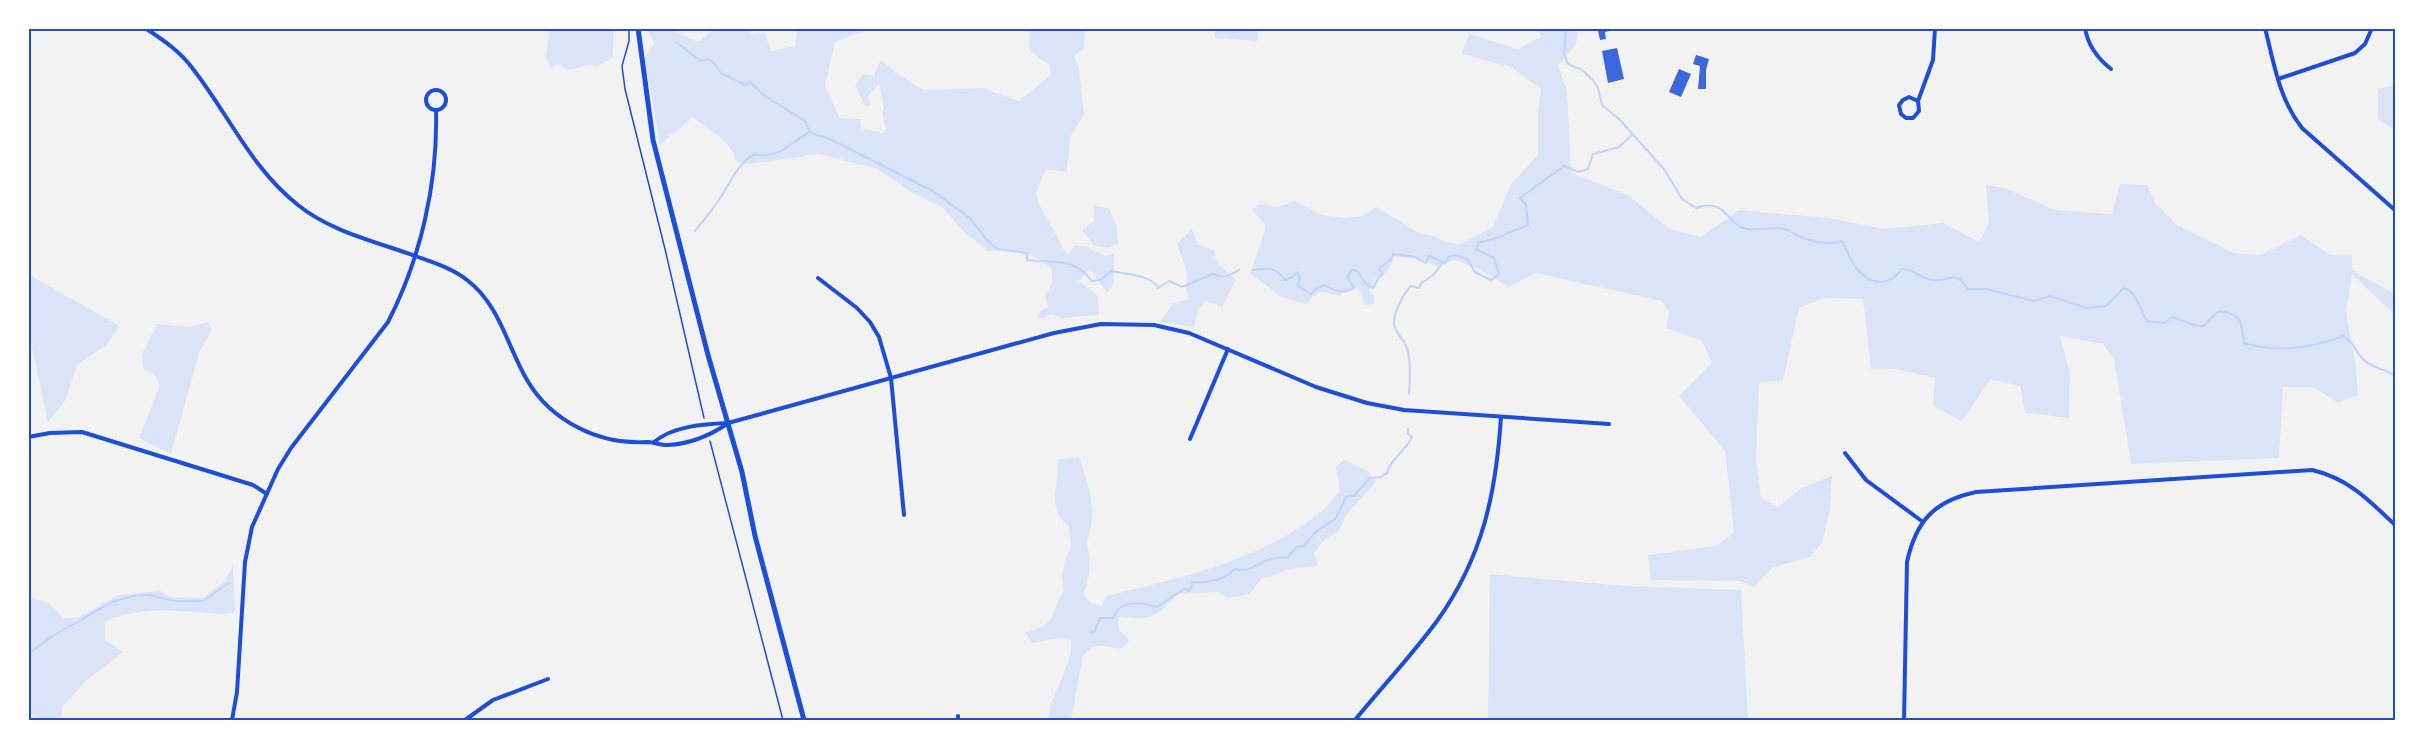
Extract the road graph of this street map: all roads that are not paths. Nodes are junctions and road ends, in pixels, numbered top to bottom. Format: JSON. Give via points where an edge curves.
{"nodes":[{"id":1,"x":144,"y":28,"type":"edge"},
{"id":2,"x":638,"y":28,"type":"edge"},
{"id":3,"x":1935,"y":28,"type":"edge"},
{"id":4,"x":2085,"y":28,"type":"edge"},
{"id":5,"x":2265,"y":28,"type":"edge"},
{"id":6,"x":2372,"y":28,"type":"edge"},
{"id":7,"x":2111,"y":69,"type":"dead end"},
{"id":8,"x":2277,"y":79,"type":"junction"},
{"id":9,"x":1918,"y":101,"type":"junction"},
{"id":10,"x":436,"y":110,"type":"junction"},
{"id":11,"x":2396,"y":211,"type":"edge"},
{"id":12,"x":415,"y":256,"type":"junction"},
{"id":13,"x":818,"y":278,"type":"dead end"},
{"id":14,"x":1228,"y":349,"type":"junction"},
{"id":15,"x":891,"y":378,"type":"junction"},
{"id":16,"x":1501,"y":417,"type":"junction"},
{"id":17,"x":728,"y":423,"type":"junction"},
{"id":18,"x":1609,"y":424,"type":"dead end"},
{"id":19,"x":28,"y":437,"type":"edge"},
{"id":20,"x":1190,"y":439,"type":"dead end"},
{"id":21,"x":654,"y":442,"type":"junction"},
{"id":22,"x":1845,"y":453,"type":"dead end"},
{"id":23,"x":267,"y":494,"type":"junction"},
{"id":24,"x":904,"y":515,"type":"dead end"},
{"id":25,"x":1923,"y":522,"type":"junction"},
{"id":26,"x":2396,"y":526,"type":"edge"},
{"id":27,"x":548,"y":679,"type":"dead end"},
{"id":28,"x":232,"y":720,"type":"edge"},
{"id":29,"x":465,"y":720,"type":"edge"},
{"id":30,"x":804,"y":720,"type":"edge"},
{"id":31,"x":1205,"y":720,"type":"edge"},
{"id":32,"x":1216,"y":720,"type":"edge"},
{"id":33,"x":1355,"y":720,"type":"edge"},
{"id":34,"x":1904,"y":720,"type":"edge"}],
"edges":[{"from":1,"to":12,"type":"street","via":[[166,42],[193,68],[249,154],[278,189],[337,228]]},
{"from":2,"to":17,"type":"main road","via":[[653,140]]},
{"from":3,"to":9,"type":"street","via":[[1934,60]]},
{"from":4,"to":7,"type":"street","via":[[2097,57]]},
{"from":5,"to":8,"type":"street"},
{"from":6,"to":8,"type":"street","via":[[2365,44],[2355,53]]},
{"from":8,"to":11,"type":"street","via":[[2286,104],[2302,128]]},
{"from":9,"to":9,"type":"street","via":[[1903,100],[1899,105],[1901,114],[1906,118],[1916,116]]},
{"from":10,"to":10,"type":"street","via":[[446,99],[442,92],[434,90],[426,100],[429,108]]},
{"from":10,"to":12,"type":"street","via":[[435,160]]},
{"from":12,"to":21,"type":"street","via":[[452,270],[488,300],[528,381],[565,420],[591,434],[622,442]]},
{"from":12,"to":23,"type":"street","via":[[388,322],[291,448]]},
{"from":13,"to":15,"type":"street","via":[[870,322],[879,337]]},
{"from":14,"to":15,"type":"street","via":[[1189,333],[1154,325],[1101,324]]},
{"from":14,"to":16,"type":"street","via":[[1316,387],[1367,403],[1404,410]]},
{"from":14,"to":20,"type":"street"},
{"from":15,"to":17,"type":"street"},
{"from":15,"to":24,"type":"street"},
{"from":16,"to":18,"type":"street"},
{"from":16,"to":33,"type":"street","via":[[1493,498],[1468,569],[1437,621]]},
{"from":17,"to":21,"type":"street","via":[[664,434]]},
{"from":17,"to":21,"type":"street","via":[[709,436],[666,445]]},
{"from":17,"to":30,"type":"main road"},
{"from":19,"to":23,"type":"street","via":[[82,432],[252,485]]},
{"from":22,"to":25,"type":"street","via":[[1866,480]]},
{"from":23,"to":28,"type":"street","via":[[252,526],[245,562]]},
{"from":25,"to":26,"type":"street","via":[[1941,504],[1976,492],[2296,470],[2325,473],[2347,482]]},
{"from":25,"to":34,"type":"street","via":[[1912,539],[1907,562]]},
{"from":27,"to":29,"type":"street","via":[[493,700]]},
{"from":31,"to":32,"type":"street"}]}
